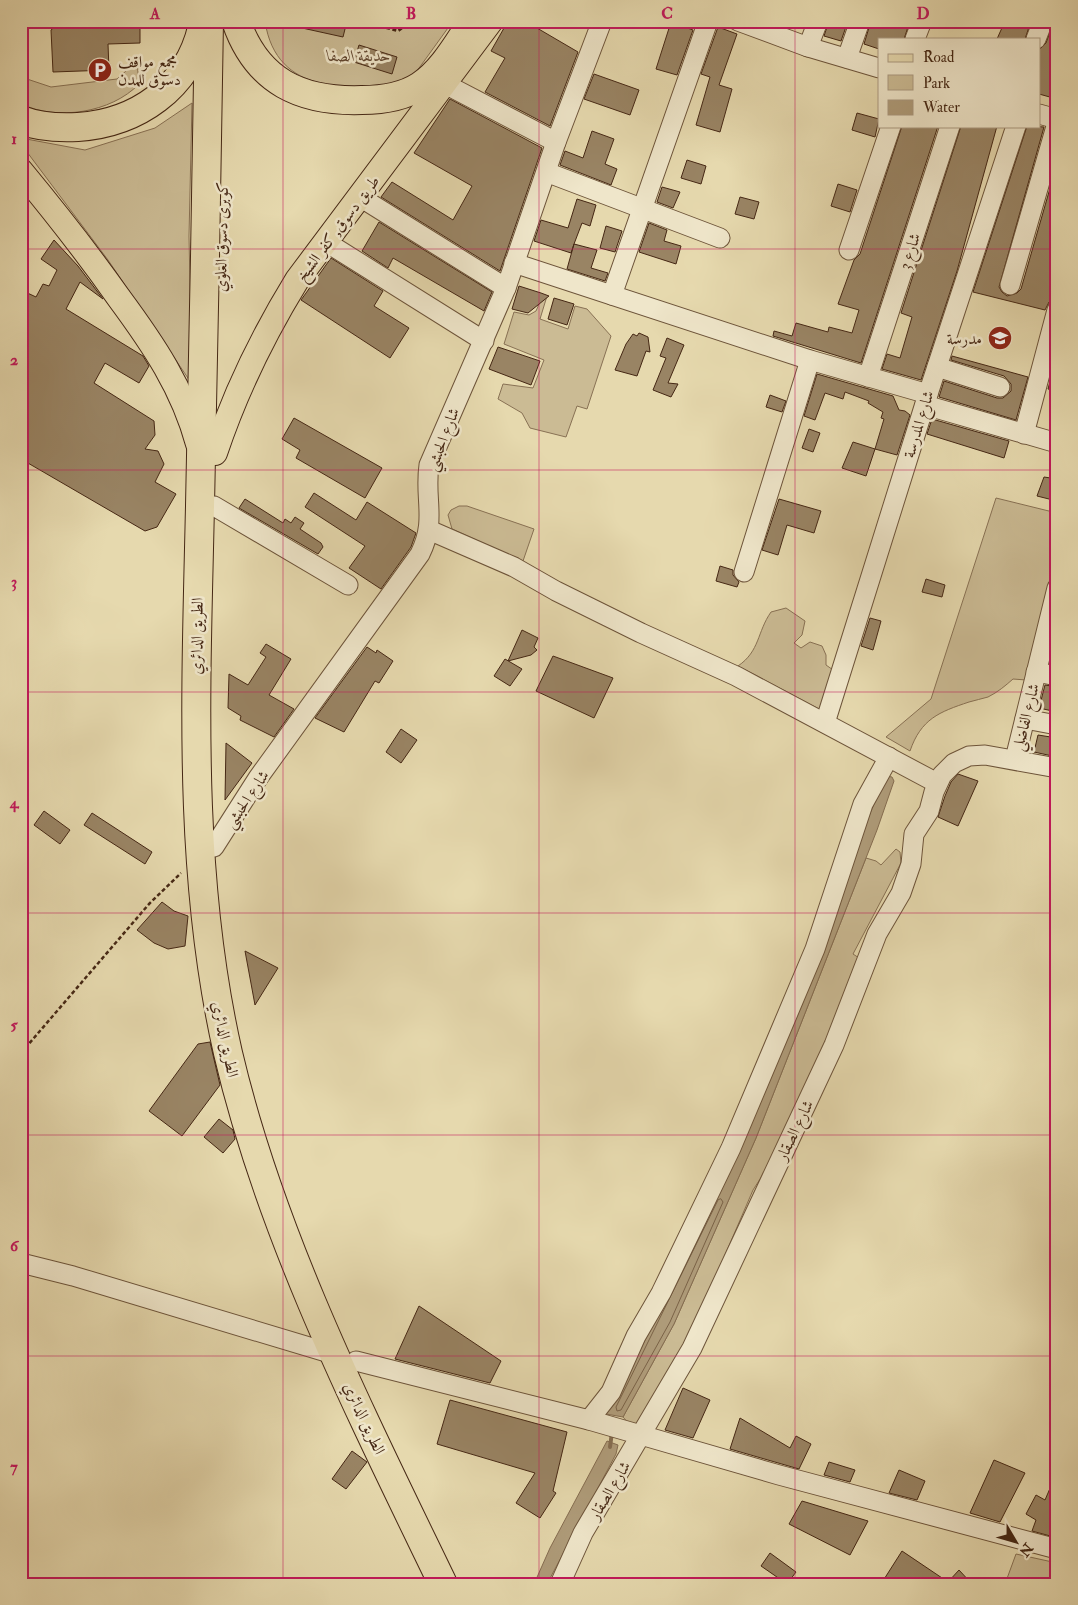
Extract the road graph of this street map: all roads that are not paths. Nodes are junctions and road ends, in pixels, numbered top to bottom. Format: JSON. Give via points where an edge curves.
{"nodes":[{"id":1,"x":203,"y":21,"type":"edge"},
{"id":2,"x":209,"y":21,"type":"edge"},
{"id":3,"x":226,"y":21,"type":"edge"},
{"id":4,"x":236,"y":21,"type":"edge"},
{"id":5,"x":473,"y":21,"type":"edge"},
{"id":6,"x":491,"y":21,"type":"edge"},
{"id":7,"x":602,"y":21,"type":"edge"},
{"id":8,"x":708,"y":21,"type":"edge"},
{"id":9,"x":738,"y":21,"type":"edge"},
{"id":10,"x":818,"y":21,"type":"edge"},
{"id":11,"x":860,"y":21,"type":"edge"},
{"id":12,"x":922,"y":21,"type":"edge"},
{"id":13,"x":1043,"y":21,"type":"edge"},
{"id":14,"x":766,"y":26,"type":"edge"},
{"id":15,"x":915,"y":38,"type":"edge"},
{"id":16,"x":1036,"y":38,"type":"edge"},
{"id":17,"x":808,"y":47,"type":"junction"},
{"id":18,"x":847,"y":58,"type":"junction"},
{"id":19,"x":878,"y":68,"type":"edge"},
{"id":20,"x":445,"y":84,"type":"junction"},
{"id":21,"x":1040,"y":114,"type":"edge"},
{"id":22,"x":1057,"y":119,"type":"edge"},
{"id":23,"x":21,"y":120,"type":"edge"},
{"id":24,"x":1057,"y":123,"type":"edge"},
{"id":25,"x":890,"y":128,"type":"edge"},
{"id":26,"x":949,"y":128,"type":"edge"},
{"id":27,"x":1015,"y":128,"type":"edge"},
{"id":28,"x":556,"y":142,"type":"junction"},
{"id":29,"x":21,"y":171,"type":"edge"},
{"id":30,"x":546,"y":172,"type":"junction"},
{"id":31,"x":360,"y":197,"type":"junction"},
{"id":32,"x":642,"y":208,"type":"junction"},
{"id":33,"x":720,"y":238,"type":"dead end"},
{"id":34,"x":326,"y":242,"type":"junction"},
{"id":35,"x":849,"y":250,"type":"dead end"},
{"id":36,"x":514,"y":263,"type":"junction"},
{"id":37,"x":1010,"y":285,"type":"dead end"},
{"id":38,"x":506,"y":288,"type":"junction"},
{"id":39,"x":612,"y":295,"type":"junction"},
{"id":40,"x":1057,"y":310,"type":"edge"},
{"id":41,"x":484,"y":341,"type":"junction"},
{"id":42,"x":810,"y":360,"type":"junction"},
{"id":43,"x":936,"y":367,"type":"junction"},
{"id":44,"x":868,"y":376,"type":"junction"},
{"id":45,"x":1000,"y":387,"type":"dead end"},
{"id":46,"x":926,"y":399,"type":"junction"},
{"id":47,"x":1024,"y":434,"type":"junction"},
{"id":48,"x":1057,"y":443,"type":"edge"},
{"id":49,"x":208,"y":453,"type":"junction"},
{"id":50,"x":214,"y":506,"type":"junction"},
{"id":51,"x":429,"y":530,"type":"junction"},
{"id":52,"x":744,"y":572,"type":"dead end"},
{"id":53,"x":348,"y":585,"type":"dead end"},
{"id":54,"x":1057,"y":588,"type":"edge"},
{"id":55,"x":1052,"y":624,"type":"edge"},
{"id":56,"x":1036,"y":672,"type":"junction"},
{"id":57,"x":1057,"y":676,"type":"edge"},
{"id":58,"x":1025,"y":719,"type":"junction"},
{"id":59,"x":825,"y":723,"type":"junction"},
{"id":60,"x":1057,"y":725,"type":"edge"},
{"id":61,"x":889,"y":757,"type":"junction"},
{"id":62,"x":1015,"y":759,"type":"junction"},
{"id":63,"x":1057,"y":768,"type":"edge"},
{"id":64,"x":937,"y":783,"type":"junction"},
{"id":65,"x":206,"y":852,"type":"junction"},
{"id":66,"x":21,"y":1263,"type":"edge"},
{"id":67,"x":346,"y":1358,"type":"junction"},
{"id":68,"x":594,"y":1421,"type":"junction"},
{"id":69,"x":639,"y":1434,"type":"junction"},
{"id":70,"x":1057,"y":1549,"type":"edge"},
{"id":71,"x":443,"y":1584,"type":"edge"},
{"id":72,"x":459,"y":1584,"type":"edge"},
{"id":73,"x":560,"y":1584,"type":"edge"}],
"edges":[{"from":1,"to":23,"type":"highway","via":[[192,58],[181,75],[163,94],[136,113],[95,126],[72,128],[49,127]]},
{"from":2,"to":49,"type":"highway","name":"كوبرى دسوق العلوي"},
{"from":3,"to":49,"type":"highway","name":"كوبرى دسوق العلوي"},
{"from":4,"to":5,"type":"highway","via":[[248,50],[276,80],[300,93],[339,101],[390,98],[421,86],[434,75]]},
{"from":6,"to":20,"type":"main road","name":"طريق دسوق, كفر الشيخ"},
{"from":7,"to":28,"type":"street","name":"شارع الحبشي"},
{"from":8,"to":32,"type":"street"},
{"from":9,"to":14,"type":"street"},
{"from":10,"to":17,"type":"street"},
{"from":11,"to":18,"type":"street"},
{"from":12,"to":15,"type":"street"},
{"from":13,"to":16,"type":"street"},
{"from":14,"to":17,"type":"street"},
{"from":17,"to":18,"type":"street"},
{"from":18,"to":19,"type":"street"},
{"from":20,"to":28,"type":"street"},
{"from":20,"to":31,"type":"main road","name":"طريق دسوق, كفر الشيخ"},
{"from":21,"to":22,"type":"street"},
{"from":24,"to":37,"type":"street"},
{"from":25,"to":35,"type":"street"},
{"from":26,"to":44,"type":"street","name":"شارع 3"},
{"from":27,"to":43,"type":"street","name":"شارع المدرسة"},
{"from":28,"to":30,"type":"street","name":"شارع الحبشي"},
{"from":29,"to":49,"type":"main road","via":[[106,279],[158,352]]},
{"from":30,"to":32,"type":"street"},
{"from":30,"to":36,"type":"street","name":"شارع الحبشي"},
{"from":31,"to":34,"type":"main road","name":"طريق دسوق, كفر الشيخ"},
{"from":31,"to":38,"type":"street"},
{"from":32,"to":33,"type":"street"},
{"from":32,"to":39,"type":"street"},
{"from":34,"to":41,"type":"street"},
{"from":34,"to":49,"type":"main road","name":"طريق دسوق, كفر الشيخ","via":[[272,321]]},
{"from":36,"to":38,"type":"street","name":"شارع الحبشي"},
{"from":36,"to":39,"type":"street"},
{"from":38,"to":41,"type":"street","name":"شارع الحبشي"},
{"from":39,"to":42,"type":"street"},
{"from":40,"to":47,"type":"street"},
{"from":41,"to":51,"type":"street","name":"شارع الحبشي","via":[[429,465]]},
{"from":42,"to":44,"type":"street"},
{"from":42,"to":52,"type":"street"},
{"from":43,"to":45,"type":"street"},
{"from":43,"to":46,"type":"street","name":"شارع المدرسة"},
{"from":44,"to":46,"type":"street"},
{"from":46,"to":47,"type":"street"},
{"from":46,"to":59,"type":"street","name":"شارع المدرسة"},
{"from":47,"to":48,"type":"street"},
{"from":49,"to":50,"type":"highway","name":"الطريق الدائري"},
{"from":49,"to":65,"type":"highway","name":"الطريق الدائري","via":[[195,715]]},
{"from":50,"to":53,"type":"street"},
{"from":50,"to":65,"type":"highway","name":"الطريق الدائري"},
{"from":51,"to":59,"type":"street","via":[[514,567],[556,591],[736,676]]},
{"from":51,"to":65,"type":"street","name":"شارع الحبشي","via":[[420,554]]},
{"from":54,"to":55,"type":"street","name":"شارع الفاضلي"},
{"from":55,"to":56,"type":"street","name":"شارع الفاضلي"},
{"from":56,"to":57,"type":"street"},
{"from":56,"to":58,"type":"street","name":"شارع الفاضلي"},
{"from":58,"to":60,"type":"street"},
{"from":58,"to":62,"type":"street","name":"شارع الفاضلي"},
{"from":59,"to":61,"type":"street"},
{"from":61,"to":64,"type":"street"},
{"from":61,"to":68,"type":"street","via":[[863,804],[815,949],[731,1148]]},
{"from":62,"to":63,"type":"street","name":"شارع الصقار"},
{"from":62,"to":64,"type":"street","name":"شارع الصقار","via":[[969,756],[954,763]]},
{"from":64,"to":69,"type":"street","name":"شارع الصقار","via":[[929,812],[914,834],[910,864],[901,893],[877,934],[834,1045],[692,1348]]},
{"from":65,"to":67,"type":"highway","name":"الطريق الدائري","via":[[250,1077],[272,1152]]},
{"from":66,"to":67,"type":"street"},
{"from":67,"to":68,"type":"street"},
{"from":67,"to":71,"type":"highway","name":"الطريق الدائري"},
{"from":67,"to":72,"type":"highway","name":"الطريق الدائري"},
{"from":68,"to":69,"type":"street"},
{"from":69,"to":70,"type":"street"},
{"from":69,"to":73,"type":"street","name":"شارع الصقار","via":[[583,1533]]}]}
